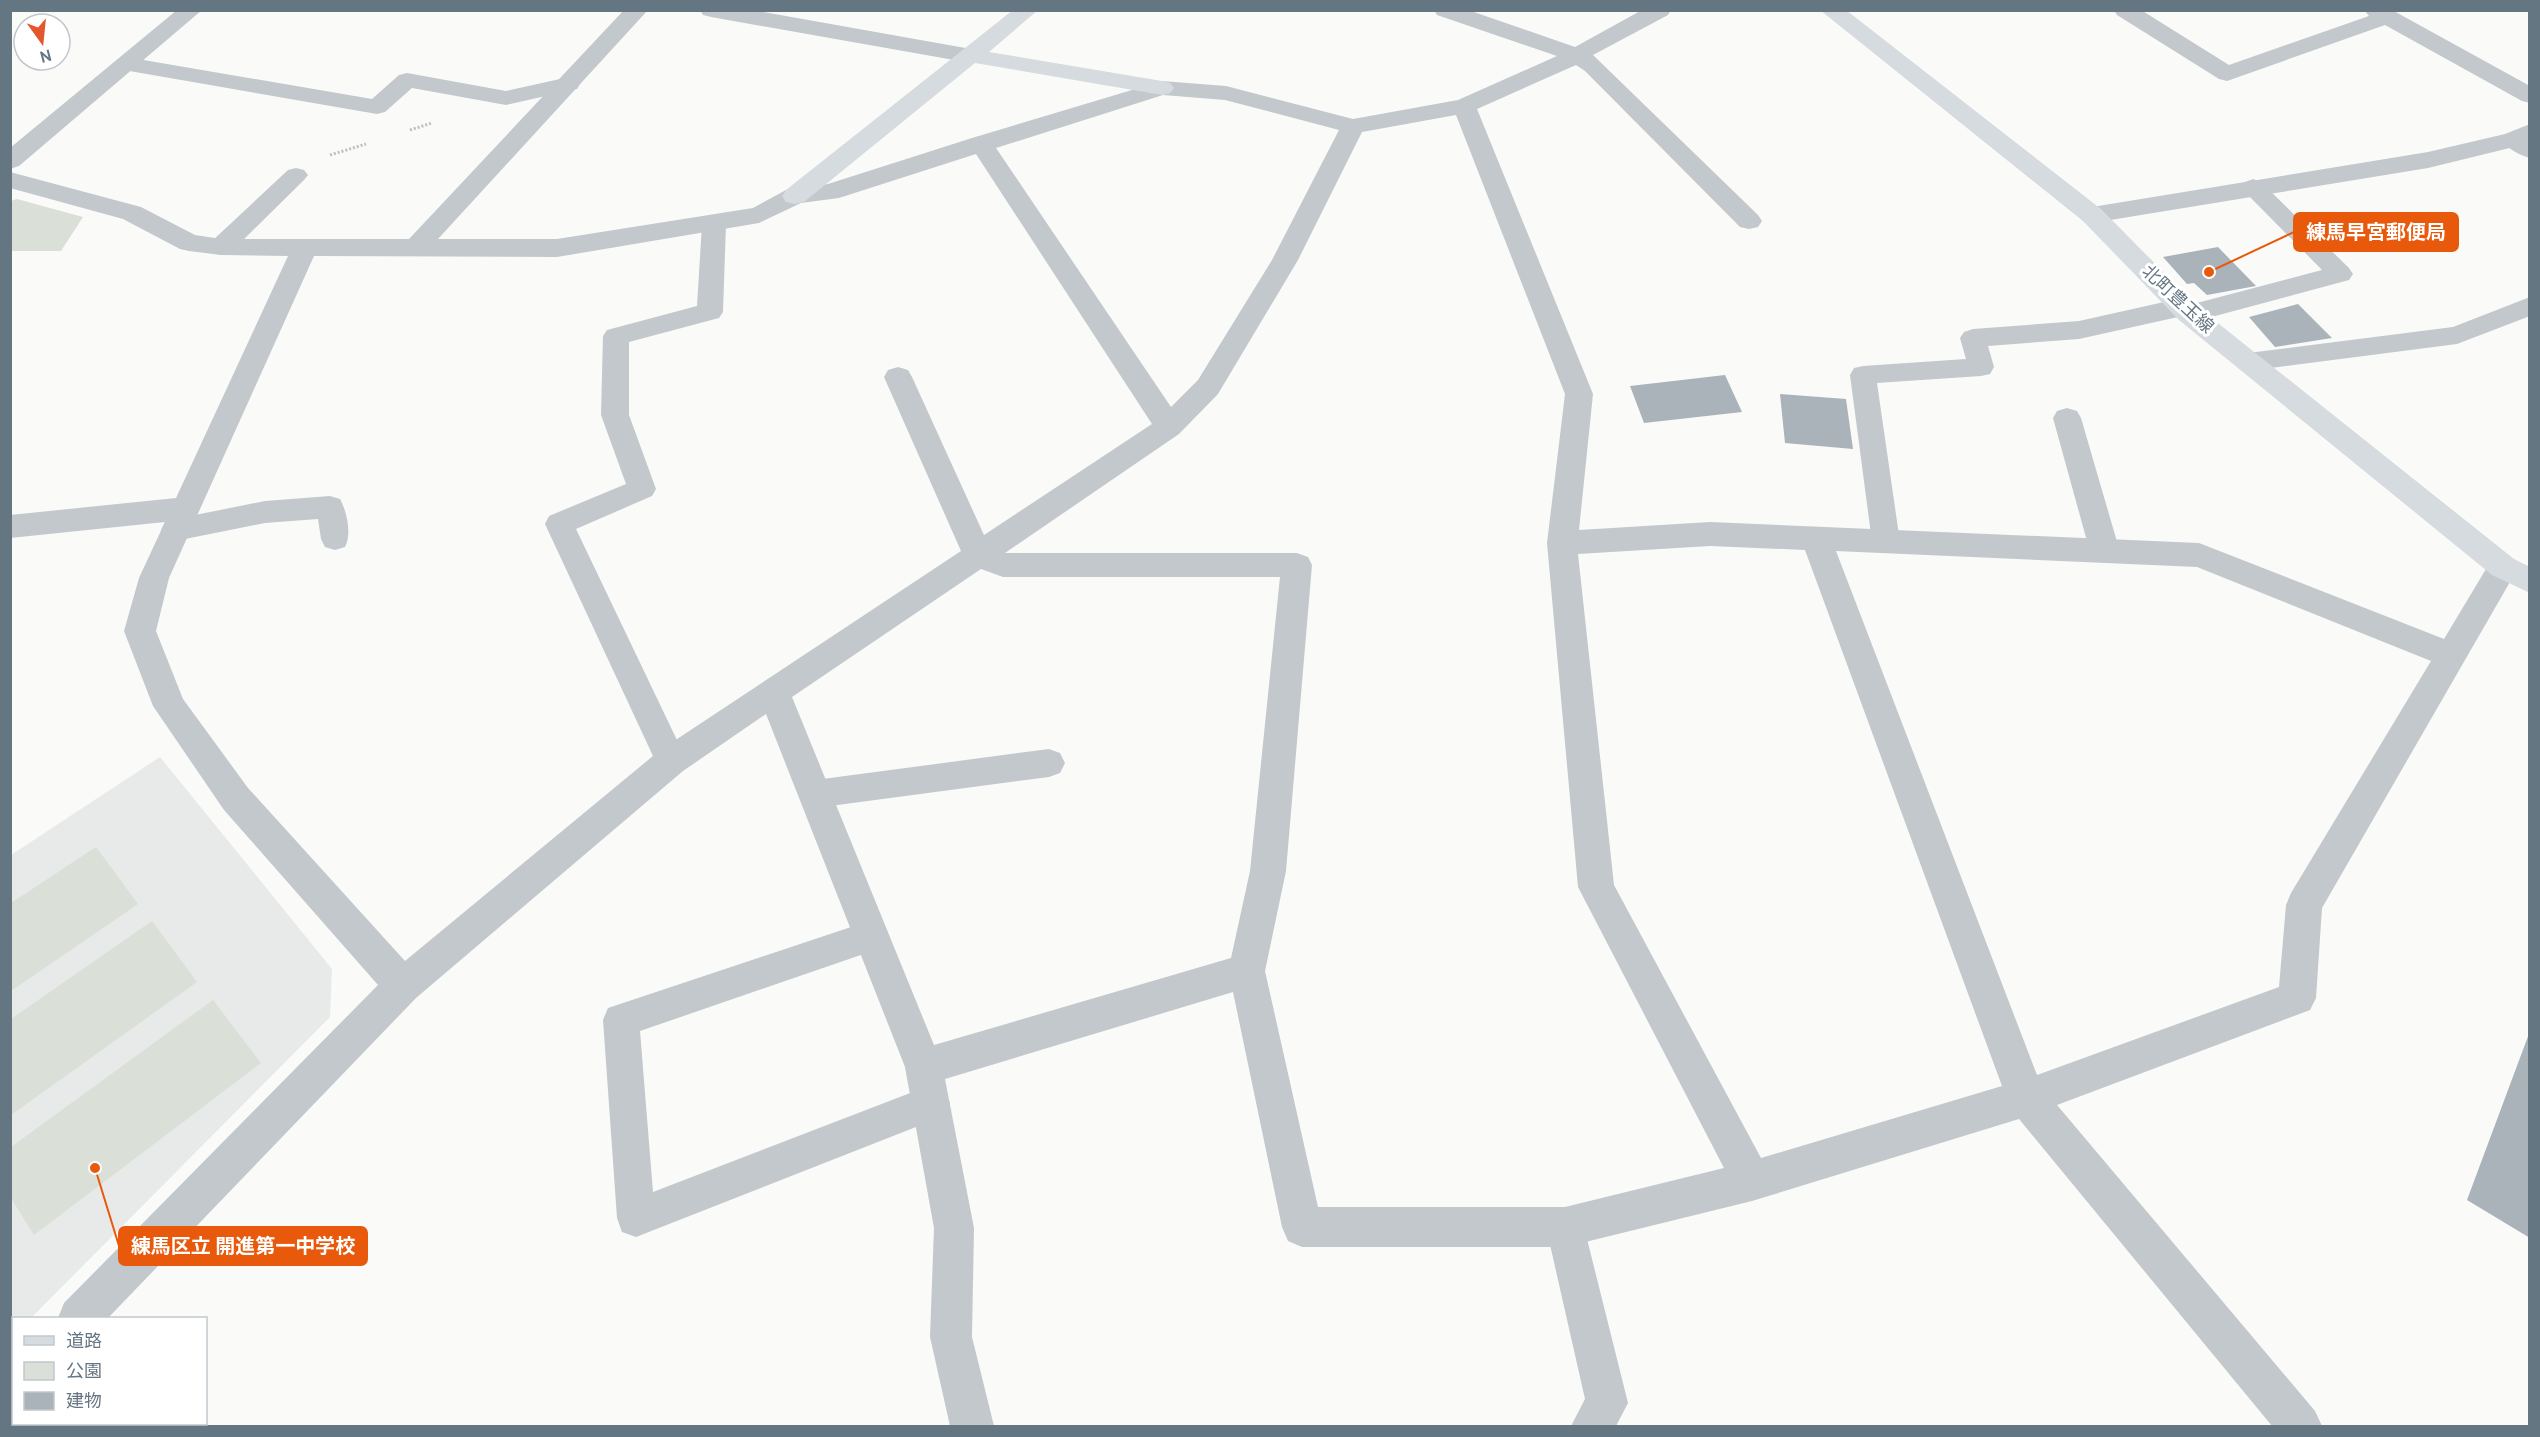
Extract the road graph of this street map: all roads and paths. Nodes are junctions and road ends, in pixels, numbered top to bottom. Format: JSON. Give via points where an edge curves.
{"nodes":[{"id":1,"x":191,"y":10,"type":"edge"},
{"id":2,"x":637,"y":10,"type":"edge"},
{"id":3,"x":711,"y":10,"type":"edge"},
{"id":4,"x":1027,"y":10,"type":"edge"},
{"id":5,"x":1445,"y":10,"type":"edge"},
{"id":6,"x":1660,"y":10,"type":"edge"},
{"id":7,"x":1831,"y":10,"type":"edge"},
{"id":8,"x":2125,"y":10,"type":"edge"},
{"id":9,"x":2381,"y":14,"type":"edge"},
{"id":10,"x":1577,"y":55,"type":"junction"},
{"id":11,"x":972,"y":56,"type":"junction"},
{"id":12,"x":126,"y":64,"type":"junction"},
{"id":13,"x":569,"y":84,"type":"junction"},
{"id":14,"x":1162,"y":88,"type":"junction"},
{"id":15,"x":2529,"y":96,"type":"edge"},
{"id":16,"x":1464,"y":106,"type":"junction"},
{"id":17,"x":1353,"y":126,"type":"junction"},
{"id":18,"x":2524,"y":141,"type":"edge"},
{"id":19,"x":981,"y":143,"type":"junction"},
{"id":20,"x":10,"y":161,"type":"edge"},
{"id":21,"x":296,"y":175,"type":"dead end"},
{"id":22,"x":10,"y":180,"type":"edge"},
{"id":23,"x":2253,"y":187,"type":"junction"},
{"id":24,"x":795,"y":196,"type":"junction"},
{"id":25,"x":2092,"y":215,"type":"junction"},
{"id":26,"x":1749,"y":221,"type":"dead end"},
{"id":27,"x":714,"y":224,"type":"junction"},
{"id":28,"x":221,"y":247,"type":"junction"},
{"id":29,"x":305,"y":247,"type":"junction"},
{"id":30,"x":416,"y":247,"type":"junction"},
{"id":31,"x":2529,"y":306,"type":"edge"},
{"id":32,"x":2186,"y":310,"type":"junction"},
{"id":33,"x":2248,"y":362,"type":"junction"},
{"id":34,"x":898,"y":377,"type":"dead end"},
{"id":35,"x":2067,"y":418,"type":"dead end"},
{"id":36,"x":1169,"y":427,"type":"junction"},
{"id":37,"x":180,"y":519,"type":"junction"},
{"id":38,"x":10,"y":527,"type":"edge"},
{"id":39,"x":335,"y":539,"type":"dead end"},
{"id":40,"x":1816,"y":539,"type":"junction"},
{"id":41,"x":1886,"y":542,"type":"junction"},
{"id":42,"x":1562,"y":543,"type":"junction"},
{"id":43,"x":2105,"y":552,"type":"junction"},
{"id":44,"x":978,"y":555,"type":"junction"},
{"id":45,"x":2516,"y":574,"type":"edge"},
{"id":46,"x":2450,"y":656,"type":"junction"},
{"id":47,"x":774,"y":692,"type":"junction"},
{"id":48,"x":671,"y":761,"type":"junction"},
{"id":49,"x":1049,"y":763,"type":"dead end"},
{"id":50,"x":815,"y":794,"type":"junction"},
{"id":51,"x":872,"y":936,"type":"junction"},
{"id":52,"x":1247,"y":971,"type":"junction"},
{"id":53,"x":403,"y":986,"type":"junction"},
{"id":54,"x":924,"y":1067,"type":"junction"},
{"id":55,"x":2025,"y":1098,"type":"junction"},
{"id":56,"x":931,"y":1104,"type":"junction"},
{"id":57,"x":1752,"y":1181,"type":"junction"},
{"id":58,"x":1565,"y":1227,"type":"junction"},
{"id":59,"x":81,"y":1317,"type":"edge"},
{"id":60,"x":972,"y":1426,"type":"edge"},
{"id":61,"x":1592,"y":1426,"type":"edge"},
{"id":62,"x":2300,"y":1426,"type":"edge"}],
"edges":[{"from":1,"to":12,"type":"street"},
{"from":2,"to":13,"type":"street"},
{"from":3,"to":11,"type":"street"},
{"from":4,"to":11,"type":"main road"},
{"from":5,"to":10,"type":"street"},
{"from":6,"to":10,"type":"street"},
{"from":7,"to":25,"type":"main road","name":"北町豊玉線"},
{"from":8,"to":9,"type":"street","via":[[2227,74]]},
{"from":9,"to":15,"type":"street"},
{"from":10,"to":16,"type":"street"},
{"from":10,"to":26,"type":"street","via":[[1593,66]]},
{"from":11,"to":14,"type":"main road"},
{"from":11,"to":24,"type":"main road"},
{"from":12,"to":13,"type":"lane","via":[[377,107],[407,80],[506,98]]},
{"from":12,"to":20,"type":"street"},
{"from":13,"to":30,"type":"street"},
{"from":14,"to":17,"type":"street","via":[[1227,93]]},
{"from":14,"to":19,"type":"street"},
{"from":16,"to":17,"type":"street"},
{"from":16,"to":42,"type":"street","via":[[1579,394]]},
{"from":17,"to":36,"type":"street","via":[[1285,260],[1208,387]]},
{"from":18,"to":23,"type":"street"},
{"from":19,"to":24,"type":"street","via":[[830,192]]},
{"from":19,"to":36,"type":"street"},
{"from":21,"to":28,"type":"lane"},
{"from":22,"to":28,"type":"street","via":[[132,213],[189,243]]},
{"from":23,"to":25,"type":"street"},
{"from":23,"to":32,"type":"lane","via":[[2340,274]]},
{"from":24,"to":27,"type":"street","via":[[759,215]]},
{"from":25,"to":32,"type":"main road","name":"北町豊玉線"},
{"from":27,"to":30,"type":"street","via":[[557,248]]},
{"from":27,"to":48,"type":"lane","via":[[710,312],[616,336],[615,415],[642,489],[559,524]]},
{"from":28,"to":29,"type":"street"},
{"from":29,"to":30,"type":"street"},
{"from":29,"to":37,"type":"street"},
{"from":31,"to":33,"type":"lane","via":[[2457,335]]},
{"from":32,"to":33,"type":"main road","name":"北町豊玉線"},
{"from":32,"to":41,"type":"lane","via":[[2079,330],[1972,338],[1981,367],[1863,375]]},
{"from":33,"to":45,"type":"main road","name":"北町豊玉線"},
{"from":34,"to":44,"type":"street"},
{"from":35,"to":43,"type":"lane"},
{"from":36,"to":44,"type":"street"},
{"from":37,"to":38,"type":"street"},
{"from":37,"to":39,"type":"lane","via":[[330,507]]},
{"from":37,"to":53,"type":"street","via":[[154,578],[140,631],[169,706],[236,799]]},
{"from":40,"to":41,"type":"street"},
{"from":40,"to":42,"type":"street","via":[[1710,534]]},
{"from":40,"to":55,"type":"street"},
{"from":41,"to":43,"type":"street"},
{"from":42,"to":57,"type":"street","via":[[1596,887]]},
{"from":43,"to":46,"type":"street","via":[[2199,555]]},
{"from":44,"to":47,"type":"street"},
{"from":44,"to":52,"type":"street","via":[[1003,565],[1297,565],[1269,871]]},
{"from":45,"to":46,"type":"street"},
{"from":46,"to":55,"type":"street","via":[[2304,905],[2297,998]]},
{"from":47,"to":48,"type":"street"},
{"from":47,"to":50,"type":"street"},
{"from":48,"to":53,"type":"street"},
{"from":49,"to":50,"type":"lane"},
{"from":50,"to":51,"type":"street"},
{"from":51,"to":54,"type":"street"},
{"from":51,"to":56,"type":"lane","via":[[621,1020],[636,1218]]},
{"from":52,"to":54,"type":"street"},
{"from":52,"to":58,"type":"street","via":[[1302,1227]]},
{"from":53,"to":59,"type":"street"},
{"from":54,"to":56,"type":"street"},
{"from":55,"to":57,"type":"street"},
{"from":55,"to":62,"type":"street"},
{"from":56,"to":60,"type":"street","via":[[954,1228],[951,1337]]},
{"from":57,"to":58,"type":"street"},
{"from":58,"to":61,"type":"lane","via":[[1607,1403]]}]}
